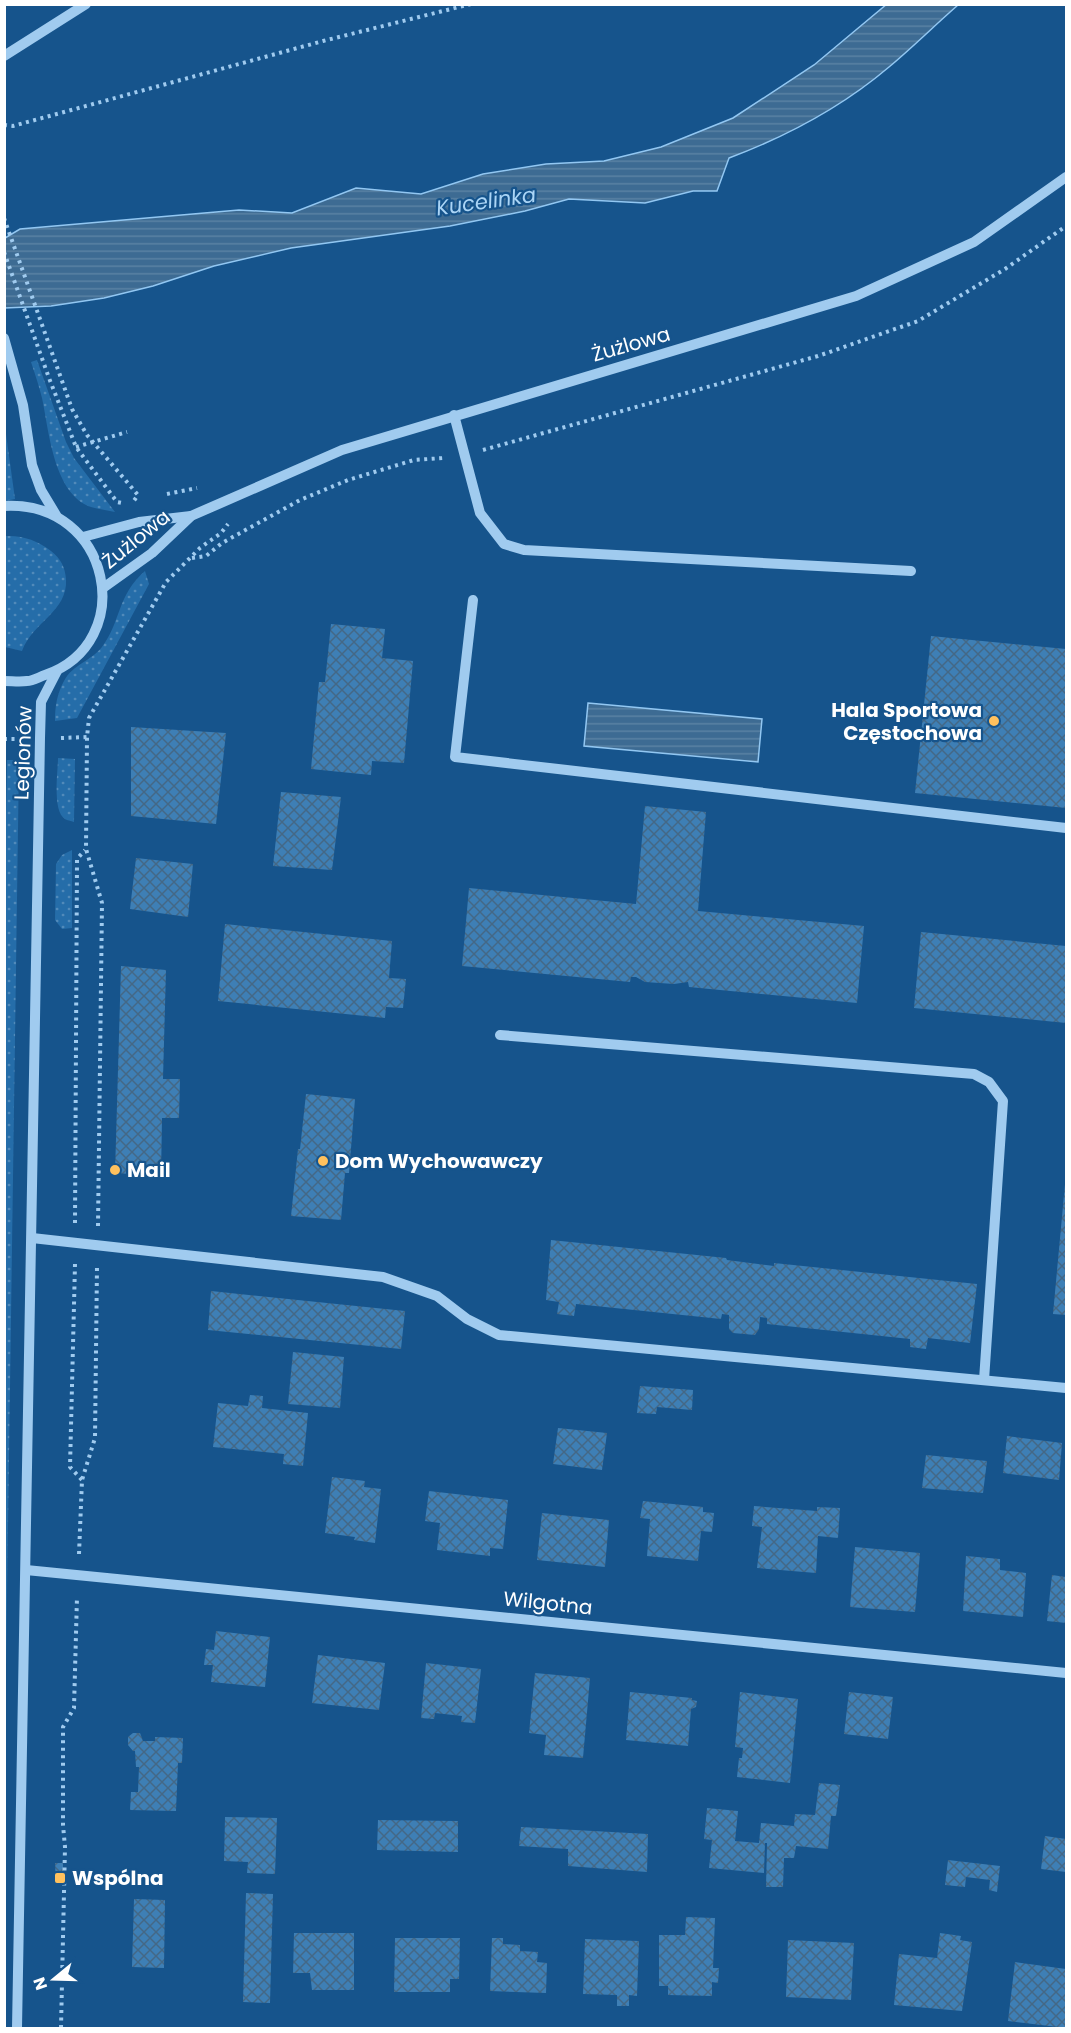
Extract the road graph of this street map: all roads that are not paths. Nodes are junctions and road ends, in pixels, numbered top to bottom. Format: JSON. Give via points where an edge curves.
{"nodes":[{"id":1,"x":86,"y":4,"type":"edge"},
{"id":2,"x":4,"y":57,"type":"edge"},
{"id":3,"x":1066,"y":177,"type":"edge"},
{"id":4,"x":4,"y":338,"type":"edge"},
{"id":5,"x":454,"y":415,"type":"junction"},
{"id":6,"x":4,"y":506,"type":"edge"},
{"id":7,"x":56,"y":515,"type":"junction"},
{"id":8,"x":191,"y":516,"type":"junction"},
{"id":9,"x":83,"y":537,"type":"junction"},
{"id":10,"x":911,"y":571,"type":"dead end"},
{"id":11,"x":103,"y":588,"type":"junction"},
{"id":12,"x":473,"y":600,"type":"dead end"},
{"id":13,"x":57,"y":671,"type":"junction"},
{"id":14,"x":4,"y":681,"type":"edge"},
{"id":15,"x":1066,"y":828,"type":"edge"},
{"id":16,"x":500,"y":1035,"type":"dead end"},
{"id":17,"x":32,"y":1238,"type":"junction"},
{"id":18,"x":984,"y":1380,"type":"junction"},
{"id":19,"x":1066,"y":1388,"type":"edge"},
{"id":20,"x":26,"y":1570,"type":"junction"},
{"id":21,"x":1066,"y":1673,"type":"edge"},
{"id":22,"x":17,"y":2028,"type":"edge"}],
"edges":[{"from":1,"to":2,"type":"street"},
{"from":3,"to":5,"type":"street","name":"Żużlowa","via":[[974,242],[856,296]]},
{"from":4,"to":7,"type":"street","via":[[23,405],[32,465]]},
{"from":5,"to":8,"type":"street","name":"Żużlowa","via":[[342,450]]},
{"from":5,"to":10,"type":"street","via":[[480,513],[504,544],[524,550]]},
{"from":6,"to":7,"type":"street","via":[[25,505]]},
{"from":7,"to":9,"type":"street"},
{"from":8,"to":9,"type":"street","name":"Żużlowa","via":[[139,522]]},
{"from":8,"to":11,"type":"street","name":"Żużlowa","via":[[152,553]]},
{"from":9,"to":11,"type":"street","via":[[97,561]]},
{"from":11,"to":13,"type":"street","via":[[101,613],[92,636],[77,656]]},
{"from":12,"to":15,"type":"street","via":[[455,757]]},
{"from":13,"to":14,"type":"street","via":[[27,681]]},
{"from":13,"to":17,"type":"street","name":"Legionów","via":[[41,702]]},
{"from":16,"to":18,"type":"street","via":[[974,1074],[989,1082],[1003,1101]]},
{"from":17,"to":18,"type":"street","via":[[383,1276],[437,1296],[467,1319],[499,1335]]},
{"from":17,"to":20,"type":"street","name":"Legionów"},
{"from":18,"to":19,"type":"street"},
{"from":20,"to":21,"type":"street","name":"Wilgotna"},
{"from":20,"to":22,"type":"street","name":"Legionów"}]}
